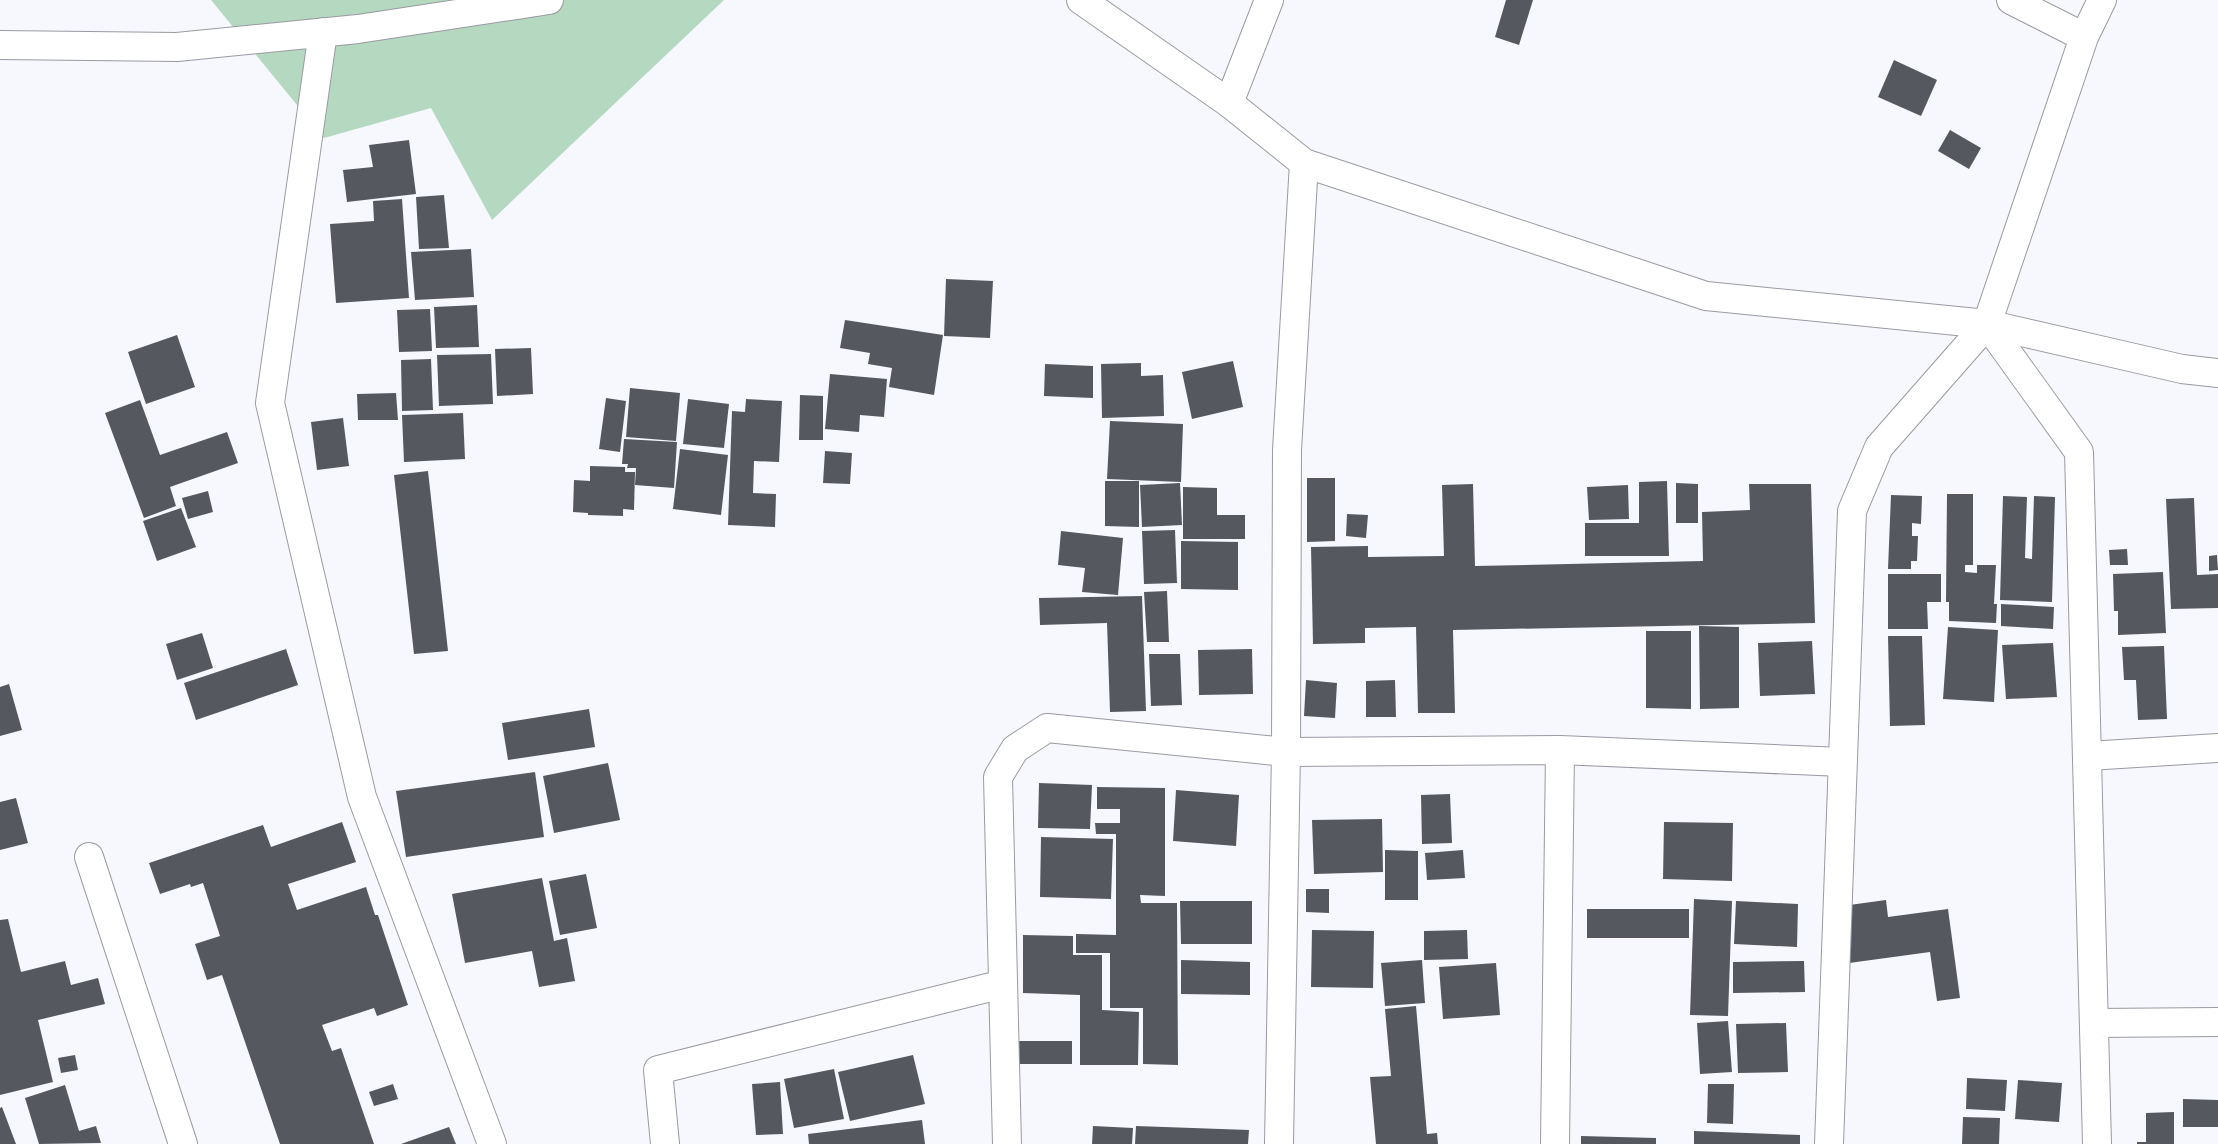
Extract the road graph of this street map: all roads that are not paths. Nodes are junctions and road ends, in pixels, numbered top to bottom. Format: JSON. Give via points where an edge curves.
{"nodes":[{"id":1,"x":550,"y":0,"type":"edge"},
{"id":2,"x":1081,"y":0,"type":"edge"},
{"id":3,"x":1269,"y":0,"type":"edge"},
{"id":4,"x":2011,"y":0,"type":"edge"},
{"id":5,"x":2102,"y":0,"type":"edge"},
{"id":6,"x":323,"y":32,"type":"junction"},
{"id":7,"x":2084,"y":37,"type":"junction"},
{"id":8,"x":0,"y":45,"type":"edge"},
{"id":9,"x":1229,"y":103,"type":"junction"},
{"id":10,"x":1304,"y":162,"type":"junction"},
{"id":11,"x":1987,"y":324,"type":"junction"},
{"id":12,"x":2218,"y":373,"type":"edge"},
{"id":13,"x":2218,"y":748,"type":"edge"},
{"id":14,"x":1560,"y":750,"type":"junction"},
{"id":15,"x":1286,"y":752,"type":"junction"},
{"id":16,"x":2088,"y":756,"type":"junction"},
{"id":17,"x":1842,"y":762,"type":"junction"},
{"id":18,"x":89,"y":857,"type":"dead end"},
{"id":19,"x":1003,"y":984,"type":"junction"},
{"id":20,"x":2218,"y":1022,"type":"edge"},
{"id":21,"x":2094,"y":1023,"type":"junction"},
{"id":22,"x":184,"y":1144,"type":"edge"},
{"id":23,"x":492,"y":1144,"type":"edge"},
{"id":24,"x":665,"y":1144,"type":"edge"},
{"id":25,"x":1007,"y":1144,"type":"edge"},
{"id":26,"x":1279,"y":1144,"type":"edge"},
{"id":27,"x":1555,"y":1144,"type":"edge"},
{"id":28,"x":1829,"y":1144,"type":"edge"},
{"id":29,"x":2097,"y":1144,"type":"edge"}],
"edges":[{"from":1,"to":6,"type":"street"},
{"from":2,"to":9,"type":"street"},
{"from":3,"to":9,"type":"street"},
{"from":4,"to":7,"type":"street"},
{"from":5,"to":7,"type":"street"},
{"from":6,"to":8,"type":"street","via":[[177,47]]},
{"from":6,"to":23,"type":"street","via":[[270,403],[362,797]]},
{"from":7,"to":11,"type":"street"},
{"from":9,"to":10,"type":"street"},
{"from":10,"to":11,"type":"street","via":[[1706,296]]},
{"from":10,"to":15,"type":"street","via":[[1287,450]]},
{"from":11,"to":12,"type":"street","via":[[2182,369]]},
{"from":11,"to":16,"type":"street","via":[[2080,452]]},
{"from":11,"to":17,"type":"street","via":[[1879,447],[1852,511]]},
{"from":13,"to":16,"type":"street"},
{"from":14,"to":15,"type":"street"},
{"from":14,"to":17,"type":"street"},
{"from":14,"to":27,"type":"street"},
{"from":15,"to":19,"type":"street","via":[[1047,728],[1015,749],[998,777]]},
{"from":15,"to":26,"type":"street"},
{"from":16,"to":21,"type":"street"},
{"from":17,"to":28,"type":"street"},
{"from":18,"to":22,"type":"street"},
{"from":19,"to":24,"type":"street","via":[[658,1070]]},
{"from":19,"to":25,"type":"street"},
{"from":20,"to":21,"type":"street"},
{"from":21,"to":29,"type":"street"}]}
